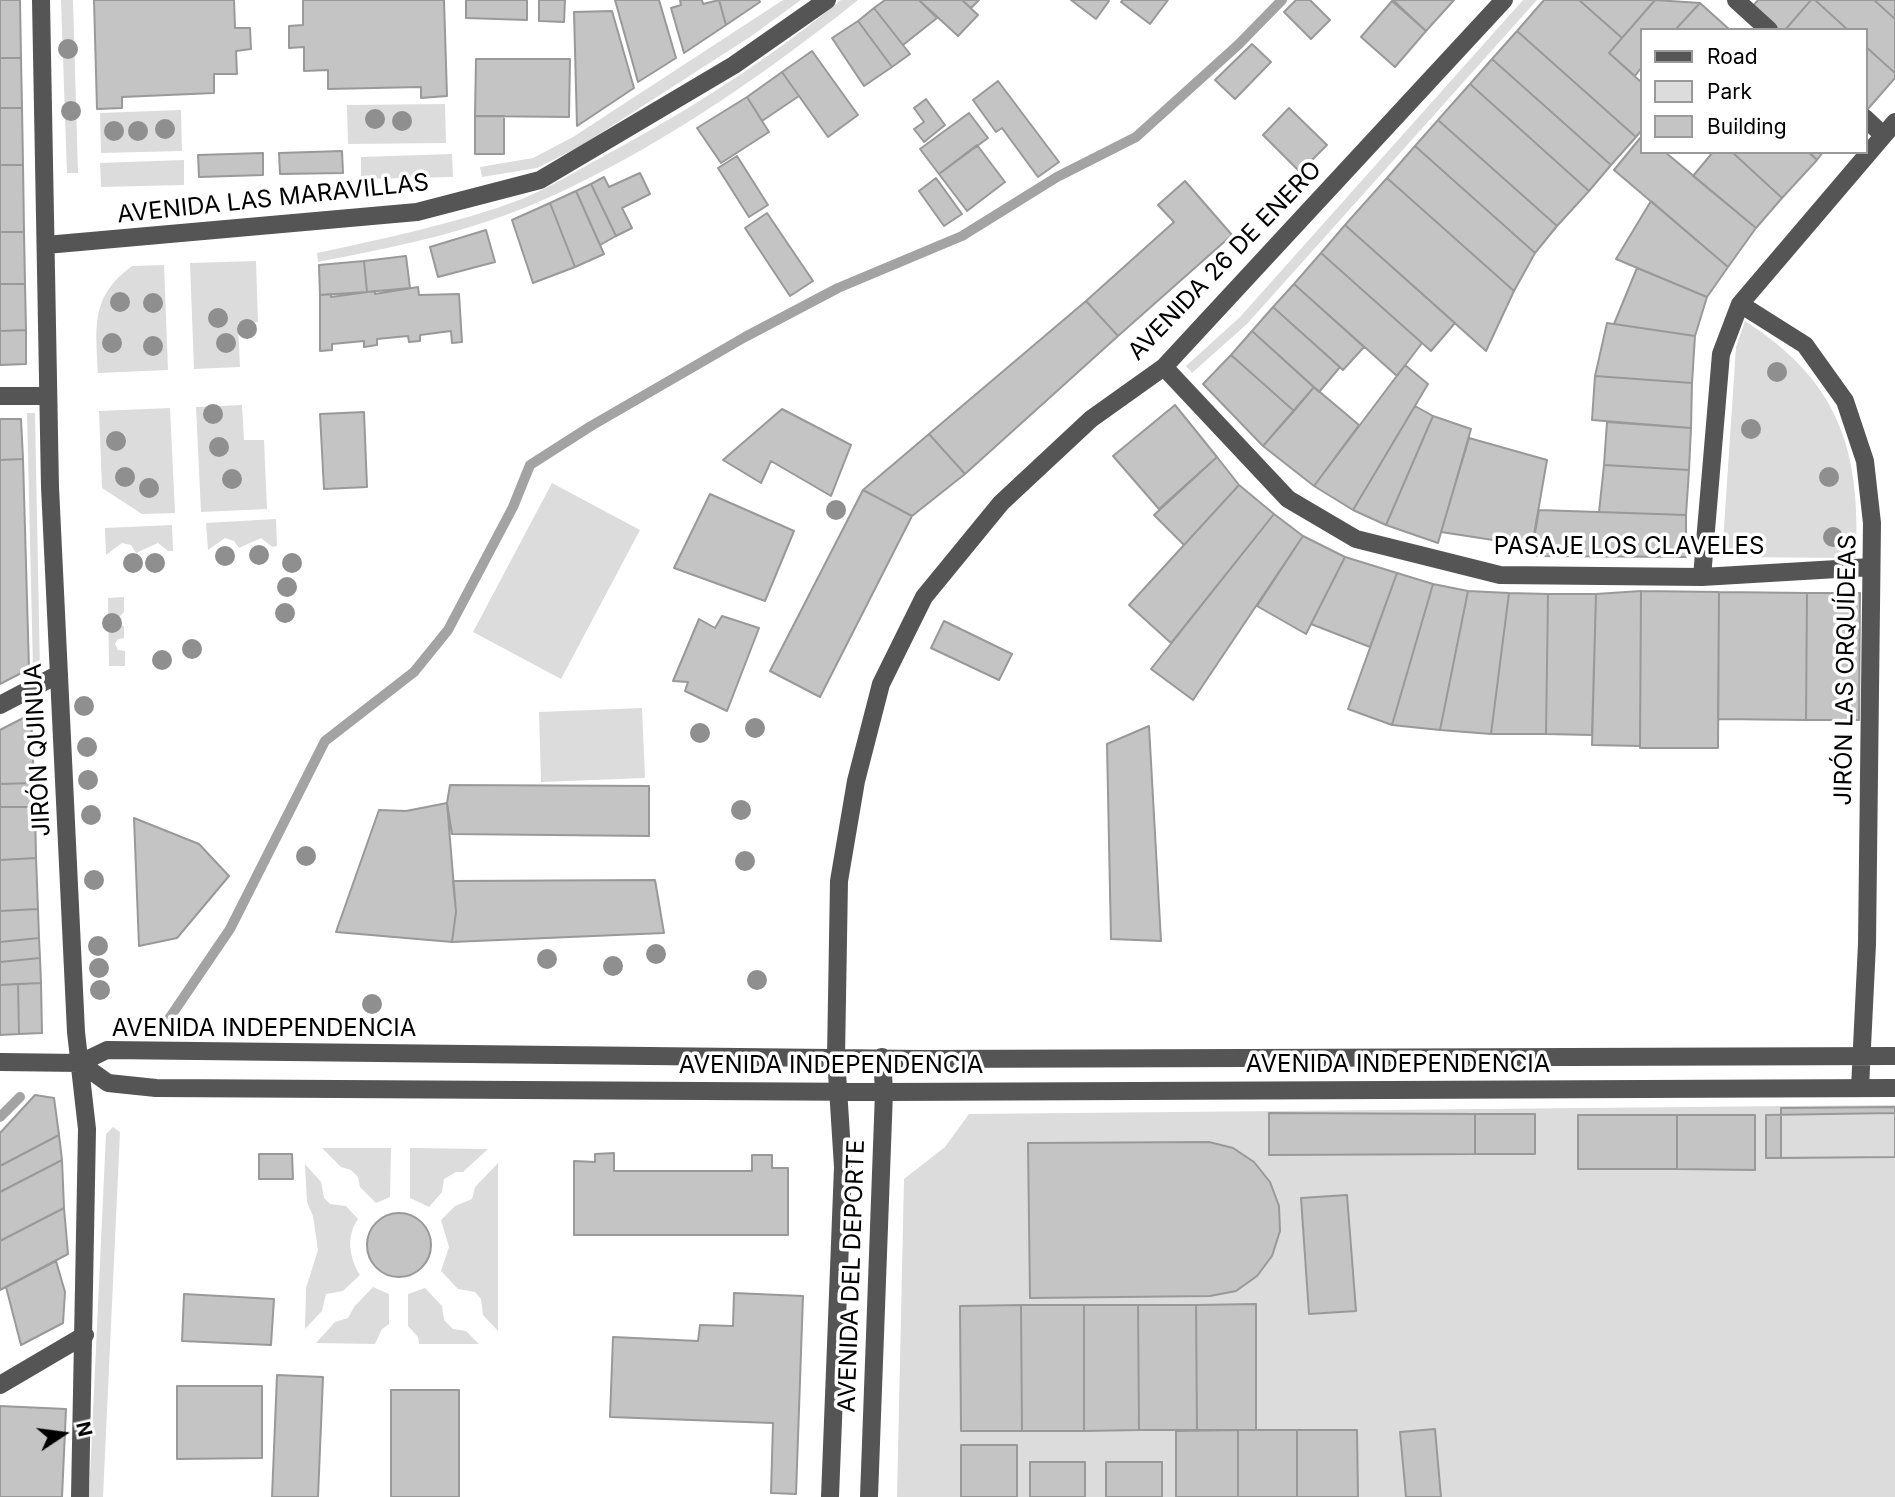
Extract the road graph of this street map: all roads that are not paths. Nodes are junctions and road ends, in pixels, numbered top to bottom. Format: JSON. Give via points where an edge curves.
{"nodes":[{"id":1,"x":41,"y":0,"type":"edge"},
{"id":2,"x":827,"y":0,"type":"edge"},
{"id":3,"x":1504,"y":0,"type":"edge"},
{"id":4,"x":1736,"y":0,"type":"edge"},
{"id":5,"x":1767,"y":28,"type":"edge"},
{"id":6,"x":1867,"y":119,"type":"edge"},
{"id":7,"x":1889,"y":128,"type":"edge"},
{"id":8,"x":1867,"y":154,"type":"edge"},
{"id":9,"x":1867,"y":154,"type":"edge"},
{"id":10,"x":46,"y":245,"type":"junction"},
{"id":11,"x":1740,"y":304,"type":"junction"},
{"id":12,"x":1164,"y":367,"type":"junction"},
{"id":13,"x":0,"y":396,"type":"edge"},
{"id":14,"x":47,"y":396,"type":"junction"},
{"id":15,"x":1871,"y":567,"type":"junction"},
{"id":16,"x":1702,"y":577,"type":"junction"},
{"id":17,"x":59,"y":674,"type":"junction"},
{"id":18,"x":0,"y":705,"type":"edge"},
{"id":19,"x":1863,"y":1056,"type":"junction"},
{"id":20,"x":1895,"y":1056,"type":"edge"},
{"id":21,"x":836,"y":1057,"type":"junction"},
{"id":22,"x":882,"y":1057,"type":"junction"},
{"id":23,"x":0,"y":1062,"type":"edge"},
{"id":24,"x":79,"y":1063,"type":"junction"},
{"id":25,"x":1860,"y":1088,"type":"junction"},
{"id":26,"x":1895,"y":1088,"type":"edge"},
{"id":27,"x":837,"y":1091,"type":"junction"},
{"id":28,"x":884,"y":1092,"type":"junction"},
{"id":29,"x":85,"y":1335,"type":"junction"},
{"id":30,"x":0,"y":1385,"type":"edge"},
{"id":31,"x":80,"y":1497,"type":"edge"},
{"id":32,"x":830,"y":1497,"type":"edge"},
{"id":33,"x":869,"y":1497,"type":"edge"}],
"edges":[{"from":1,"to":10,"type":"street","name":"JIRÓN QUINUA"},
{"from":2,"to":10,"type":"street","name":"AVENIDA LAS MARAVILLAS","via":[[734,65],[540,180],[417,212]]},
{"from":3,"to":12,"type":"street","name":"AVENIDA 26 DE ENERO"},
{"from":4,"to":5,"type":"street"},
{"from":6,"to":7,"type":"street"},
{"from":7,"to":9,"type":"street"},
{"from":8,"to":11,"type":"street"},
{"from":10,"to":14,"type":"street","name":"JIRÓN QUINUA"},
{"from":11,"to":15,"type":"street","name":"JIRÓN LAS ORQUÍDEAS","via":[[1805,345],[1845,401],[1865,461]]},
{"from":11,"to":16,"type":"street","via":[[1721,354]]},
{"from":12,"to":16,"type":"street","name":"PASAJE LOS CLAVELES","via":[[1288,499],[1356,539],[1500,575]]},
{"from":12,"to":21,"type":"street","name":"AVENIDA 26 DE ENERO","via":[[1091,419],[1001,503],[924,597],[881,684],[856,781],[839,881]]},
{"from":13,"to":14,"type":"street"},
{"from":14,"to":17,"type":"street","name":"JIRÓN QUINUA"},
{"from":15,"to":16,"type":"street","name":"PASAJE LOS CLAVELES"},
{"from":15,"to":19,"type":"street","name":"JIRÓN LAS ORQUÍDEAS"},
{"from":17,"to":18,"type":"street"},
{"from":17,"to":24,"type":"street","name":"JIRÓN QUINUA"},
{"from":19,"to":20,"type":"street","name":"AVENIDA INDEPENDENCIA"},
{"from":19,"to":22,"type":"street","name":"AVENIDA INDEPENDENCIA"},
{"from":19,"to":25,"type":"street","name":"JIRÓN LAS ORQUÍDEAS"},
{"from":21,"to":22,"type":"street","name":"AVENIDA INDEPENDENCIA"},
{"from":21,"to":24,"type":"street","name":"AVENIDA INDEPENDENCIA","via":[[107,1050]]},
{"from":21,"to":27,"type":"street","name":"AVENIDA 26 DE ENERO"},
{"from":22,"to":28,"type":"street","name":"AVENIDA DEL DEPORTE"},
{"from":23,"to":24,"type":"street"},
{"from":24,"to":27,"type":"street","name":"AVENIDA INDEPENDENCIA","via":[[108,1083],[156,1088]]},
{"from":24,"to":29,"type":"street","name":"JIRÓN QUINUA","via":[[87,1129]]},
{"from":25,"to":26,"type":"street","name":"AVENIDA INDEPENDENCIA"},
{"from":25,"to":28,"type":"street","name":"AVENIDA INDEPENDENCIA"},
{"from":27,"to":28,"type":"street","name":"AVENIDA INDEPENDENCIA"},
{"from":27,"to":32,"type":"street","name":"AVENIDA DEL DEPORTE","via":[[843,1167]]},
{"from":28,"to":33,"type":"street","name":"AVENIDA DEL DEPORTE"},
{"from":29,"to":30,"type":"street"},
{"from":29,"to":31,"type":"street","name":"JIRÓN QUINUA"}]}
